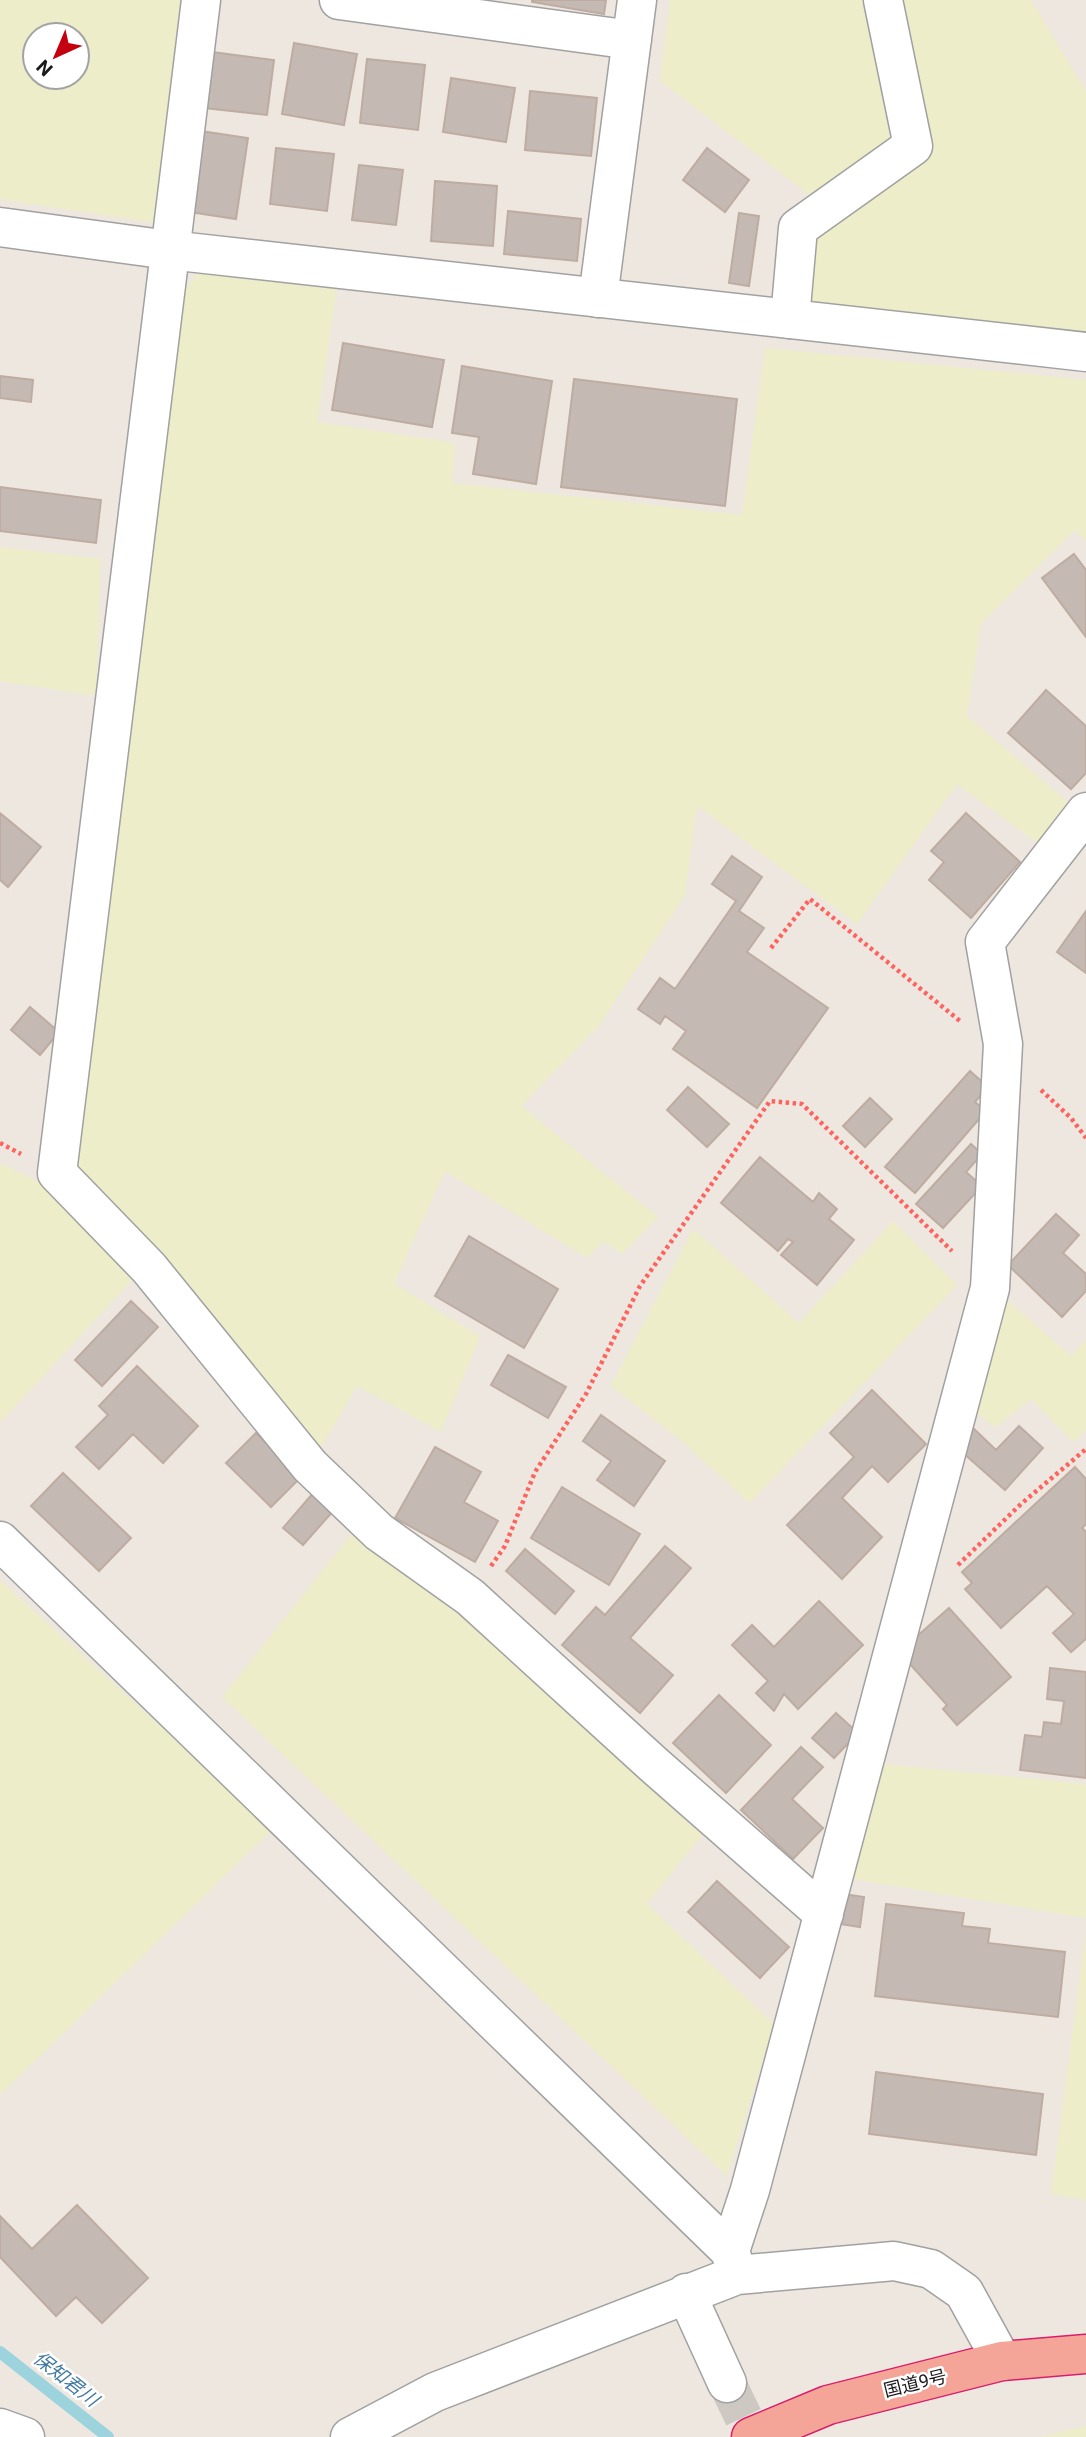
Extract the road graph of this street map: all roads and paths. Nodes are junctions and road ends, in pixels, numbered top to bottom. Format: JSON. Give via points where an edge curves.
{"nodes":[{"id":1,"x":201,"y":0,"type":"edge"},
{"id":2,"x":339,"y":0,"type":"edge"},
{"id":3,"x":637,"y":0,"type":"edge"},
{"id":4,"x":883,"y":0,"type":"edge"},
{"id":5,"x":632,"y":40,"type":"junction"},
{"id":6,"x":0,"y":227,"type":"edge"},
{"id":7,"x":169,"y":250,"type":"junction"},
{"id":8,"x":598,"y":298,"type":"junction"},
{"id":9,"x":790,"y":319,"type":"junction"},
{"id":10,"x":1086,"y":352,"type":"edge"},
{"id":11,"x":1086,"y":812,"type":"edge"},
{"id":12,"x":771,"y":948,"type":"dead end"},
{"id":13,"x":1003,"y":1055,"type":"junction"},
{"id":14,"x":1086,"y":1138,"type":"edge"},
{"id":15,"x":990,"y":1288,"type":"junction"},
{"id":16,"x":1086,"y":1449,"type":"edge"},
{"id":17,"x":0,"y":1541,"type":"edge"},
{"id":18,"x":952,"y":1572,"type":"dead end"},
{"id":19,"x":470,"y":1597,"type":"junction"},
{"id":20,"x":824,"y":1914,"type":"junction"},
{"id":21,"x":734,"y":2263,"type":"junction"},
{"id":22,"x":686,"y":2293,"type":"junction"},
{"id":23,"x":1086,"y":2354,"type":"edge"},
{"id":24,"x":1002,"y":2361,"type":"junction"},
{"id":25,"x":727,"y":2383,"type":"tunnel mouth"},
{"id":26,"x":0,"y":2428,"type":"edge"},
{"id":27,"x":25,"y":2437,"type":"edge"},
{"id":28,"x":350,"y":2437,"type":"edge"},
{"id":29,"x":751,"y":2437,"type":"edge"}],
"edges":[{"from":1,"to":7,"type":"street"},
{"from":2,"to":5,"type":"street"},
{"from":3,"to":5,"type":"street"},
{"from":4,"to":9,"type":"street","via":[[914,146],[798,228]]},
{"from":5,"to":8,"type":"street"},
{"from":6,"to":7,"type":"street"},
{"from":7,"to":8,"type":"street"},
{"from":7,"to":19,"type":"street","via":[[57,1173],[149,1268],[310,1466],[379,1532]]},
{"from":8,"to":9,"type":"street"},
{"from":9,"to":10,"type":"street"},
{"from":11,"to":13,"type":"street","via":[[985,942]]},
{"from":12,"to":13,"type":"path","via":[[810,899]]},
{"from":13,"to":14,"type":"path","via":[[1071,1118]]},
{"from":13,"to":15,"type":"street"},
{"from":15,"to":19,"type":"path","via":[[802,1104],[770,1101],[640,1286],[586,1394],[534,1472],[505,1546]]},
{"from":15,"to":20,"type":"street"},
{"from":16,"to":18,"type":"path"},
{"from":17,"to":21,"type":"street"},
{"from":19,"to":20,"type":"street"},
{"from":20,"to":21,"type":"street"},
{"from":21,"to":22,"type":"street"},
{"from":21,"to":24,"type":"street","via":[[894,2261],[931,2269],[964,2292]]},
{"from":22,"to":25,"type":"street"},
{"from":22,"to":28,"type":"street","via":[[435,2392]]},
{"from":23,"to":24,"type":"highway","name":"国道9号"},
{"from":24,"to":29,"type":"highway","name":"国道9号","via":[[828,2405]]},
{"from":26,"to":27,"type":"street"}]}
